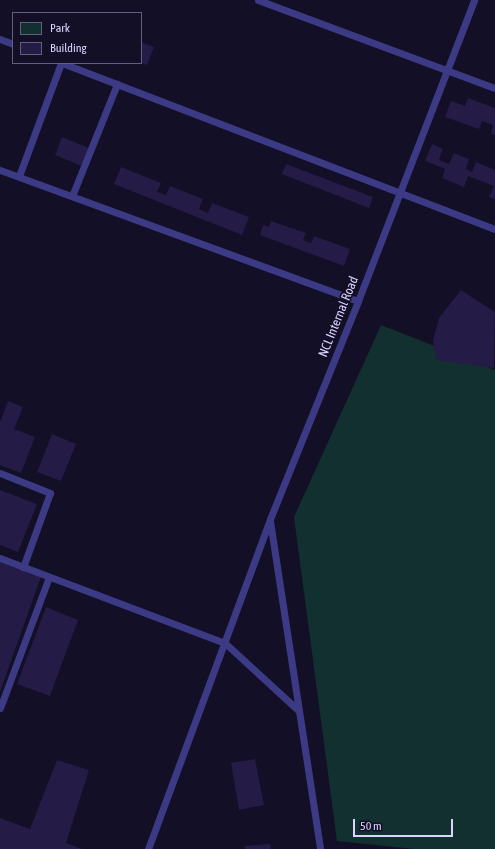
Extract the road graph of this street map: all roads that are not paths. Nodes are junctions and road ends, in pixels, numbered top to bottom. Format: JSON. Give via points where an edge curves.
{"nodes":[{"id":1,"x":258,"y":0,"type":"edge"},
{"id":2,"x":474,"y":0,"type":"edge"},
{"id":3,"x":0,"y":39,"type":"edge"},
{"id":4,"x":12,"y":44,"type":"edge"},
{"id":5,"x":62,"y":64,"type":"edge"},
{"id":6,"x":65,"y":64,"type":"edge"},
{"id":7,"x":449,"y":70,"type":"junction"},
{"id":8,"x":117,"y":84,"type":"junction"},
{"id":9,"x":495,"y":88,"type":"edge"},
{"id":10,"x":0,"y":170,"type":"edge"},
{"id":11,"x":19,"y":176,"type":"junction"},
{"id":12,"x":401,"y":193,"type":"junction"},
{"id":13,"x":72,"y":196,"type":"junction"},
{"id":14,"x":495,"y":229,"type":"edge"},
{"id":15,"x":358,"y":301,"type":"junction"},
{"id":16,"x":0,"y":473,"type":"edge"},
{"id":17,"x":270,"y":519,"type":"junction"},
{"id":18,"x":0,"y":558,"type":"edge"},
{"id":19,"x":23,"y":567,"type":"junction"},
{"id":20,"x":49,"y":577,"type":"junction"},
{"id":21,"x":225,"y":643,"type":"junction"},
{"id":22,"x":0,"y":708,"type":"edge"},
{"id":23,"x":299,"y":711,"type":"junction"},
{"id":24,"x":148,"y":849,"type":"edge"},
{"id":25,"x":320,"y":849,"type":"edge"}],
"edges":[{"from":1,"to":7,"type":"lane"},
{"from":2,"to":7,"type":"lane","name":"NCL Internal Road"},
{"from":3,"to":4,"type":"lane"},
{"from":5,"to":11,"type":"lane"},
{"from":6,"to":8,"type":"lane"},
{"from":7,"to":9,"type":"lane"},
{"from":7,"to":12,"type":"lane","name":"NCL Internal Road"},
{"from":8,"to":12,"type":"lane"},
{"from":8,"to":13,"type":"lane"},
{"from":10,"to":11,"type":"lane"},
{"from":11,"to":13,"type":"lane"},
{"from":12,"to":14,"type":"lane"},
{"from":12,"to":15,"type":"lane","name":"NCL Internal Road"},
{"from":13,"to":15,"type":"lane"},
{"from":15,"to":17,"type":"lane","name":"NCL Internal Road"},
{"from":16,"to":19,"type":"lane","via":[[50,493]]},
{"from":17,"to":21,"type":"lane","name":"NCL Internal Road"},
{"from":17,"to":23,"type":"lane"},
{"from":18,"to":19,"type":"lane"},
{"from":19,"to":20,"type":"lane"},
{"from":20,"to":21,"type":"lane"},
{"from":20,"to":22,"type":"lane"},
{"from":21,"to":23,"type":"lane"},
{"from":21,"to":24,"type":"lane","name":"NCL Internal Road"},
{"from":23,"to":25,"type":"lane"}]}
